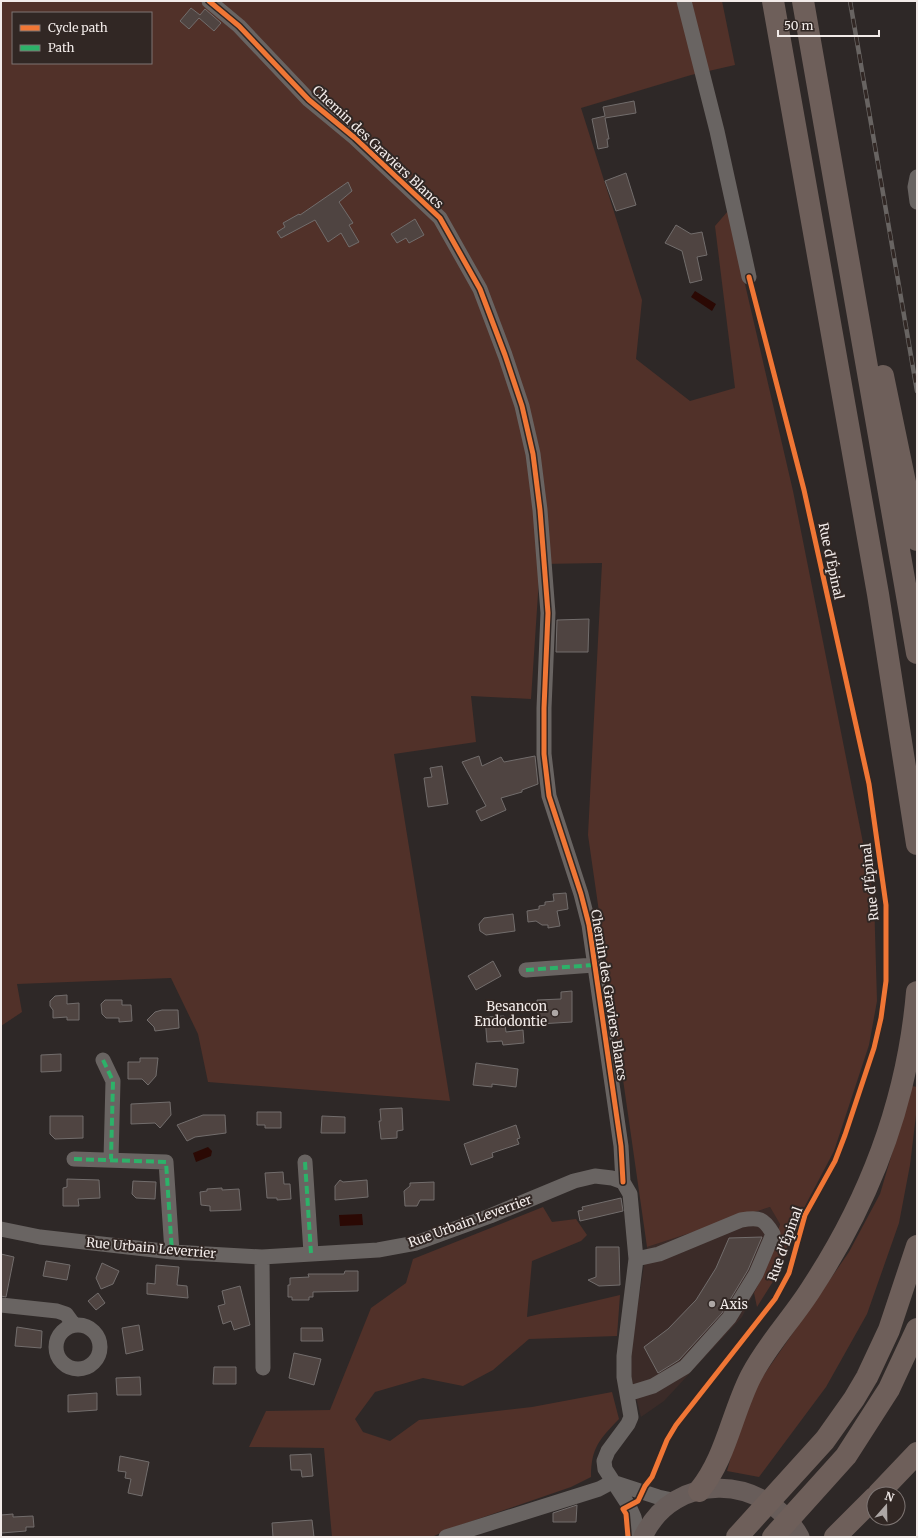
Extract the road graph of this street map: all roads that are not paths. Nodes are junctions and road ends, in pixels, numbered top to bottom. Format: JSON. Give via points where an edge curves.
{"nodes":[{"id":1,"x":209,"y":1,"type":"edge"},
{"id":2,"x":684,"y":1,"type":"edge"},
{"id":3,"x":773,"y":1,"type":"edge"},
{"id":4,"x":803,"y":1,"type":"edge"},
{"id":5,"x":812,"y":52,"type":"junction"},
{"id":6,"x":917,"y":177,"type":"edge"},
{"id":7,"x":917,"y":202,"type":"edge"},
{"id":8,"x":749,"y":277,"type":"dead end"},
{"id":9,"x":917,"y":540,"type":"edge"},
{"id":10,"x":917,"y":653,"type":"edge"},
{"id":11,"x":917,"y":844,"type":"edge"},
{"id":12,"x":594,"y":965,"type":"junction"},
{"id":13,"x":526,"y":970,"type":"dead end"},
{"id":14,"x":917,"y":992,"type":"edge"},
{"id":15,"x":103,"y":1060,"type":"dead end"},
{"id":16,"x":74,"y":1159,"type":"dead end"},
{"id":17,"x":112,"y":1159,"type":"junction"},
{"id":18,"x":305,"y":1162,"type":"dead end"},
{"id":19,"x":623,"y":1182,"type":"junction"},
{"id":20,"x":1,"y":1229,"type":"edge"},
{"id":21,"x":917,"y":1246,"type":"edge"},
{"id":22,"x":172,"y":1252,"type":"junction"},
{"id":23,"x":311,"y":1253,"type":"junction"},
{"id":24,"x":262,"y":1257,"type":"junction"},
{"id":25,"x":636,"y":1259,"type":"junction"},
{"id":26,"x":1,"y":1304,"type":"edge"},
{"id":27,"x":74,"y":1325,"type":"dead end"},
{"id":28,"x":917,"y":1329,"type":"edge"},
{"id":29,"x":263,"y":1368,"type":"dead end"},
{"id":30,"x":627,"y":1394,"type":"junction"},
{"id":31,"x":917,"y":1453,"type":"edge"},
{"id":32,"x":612,"y":1482,"type":"junction"},
{"id":33,"x":886,"y":1486,"type":"edge"},
{"id":34,"x":699,"y":1491,"type":"junction"},
{"id":35,"x":677,"y":1501,"type":"junction"},
{"id":36,"x":866,"y":1506,"type":"edge"},
{"id":37,"x":446,"y":1537,"type":"edge"},
{"id":38,"x":639,"y":1537,"type":"edge"},
{"id":39,"x":643,"y":1537,"type":"edge"},
{"id":40,"x":738,"y":1537,"type":"edge"},
{"id":41,"x":773,"y":1537,"type":"edge"},
{"id":42,"x":800,"y":1537,"type":"edge"},
{"id":43,"x":835,"y":1537,"type":"edge"}],
"edges":[{"from":1,"to":12,"type":"street","name":"Chemin des Graviers Blancs","via":[[239,26],[309,100],[355,138],[440,218],[480,289],[506,354],[533,454],[540,510],[548,614],[544,747],[549,796],[581,894],[589,925]]},
{"from":2,"to":8,"type":"street","via":[[715,123]]},
{"from":3,"to":11,"type":"highway","via":[[878,594]]},
{"from":4,"to":5,"type":"highway"},
{"from":5,"to":9,"type":"highway","via":[[843,159],[875,336]]},
{"from":5,"to":10,"type":"highway"},
{"from":6,"to":7,"type":"street"},
{"from":12,"to":13,"type":"street"},
{"from":12,"to":19,"type":"street","name":"Chemin des Graviers Blancs","via":[[621,1146]]},
{"from":14,"to":34,"type":"highway","via":[[913,1033],[901,1093],[875,1170],[826,1267],[751,1375],[718,1460]]},
{"from":15,"to":17,"type":"street","via":[[113,1081]]},
{"from":16,"to":17,"type":"street"},
{"from":17,"to":22,"type":"street","via":[[166,1162]]},
{"from":18,"to":23,"type":"street"},
{"from":19,"to":23,"type":"street","name":"Rue Urbain Leverrier","via":[[595,1176],[574,1181],[416,1243],[378,1250]]},
{"from":19,"to":25,"type":"street","via":[[630,1194]]},
{"from":20,"to":22,"type":"street","name":"Rue Urbain Leverrier","via":[[40,1238]]},
{"from":21,"to":40,"type":"highway","via":[[889,1330],[854,1399],[825,1440]]},
{"from":22,"to":24,"type":"street","name":"Rue Urbain Leverrier"},
{"from":23,"to":24,"type":"street","name":"Rue Urbain Leverrier"},
{"from":24,"to":29,"type":"street"},
{"from":25,"to":30,"type":"street","via":[[624,1356]]},
{"from":25,"to":30,"type":"street","via":[[659,1254],[741,1220],[756,1218],[767,1223],[773,1234],[756,1274],[730,1318],[685,1367],[652,1386]]},
{"from":26,"to":27,"type":"street","via":[[57,1311],[66,1314]]},
{"from":28,"to":41,"type":"highway","via":[[889,1389],[846,1456]]},
{"from":30,"to":32,"type":"street","via":[[631,1417],[604,1461]]},
{"from":31,"to":33,"type":"highway"},
{"from":32,"to":35,"type":"street"},
{"from":32,"to":37,"type":"street","via":[[599,1489]]},
{"from":32,"to":38,"type":"street","via":[[629,1506]]},
{"from":34,"to":35,"type":"main road"},
{"from":34,"to":42,"type":"main road","via":[[718,1488],[753,1494],[783,1514]]},
{"from":35,"to":39,"type":"main road","via":[[652,1522]]},
{"from":36,"to":43,"type":"highway"}]}
